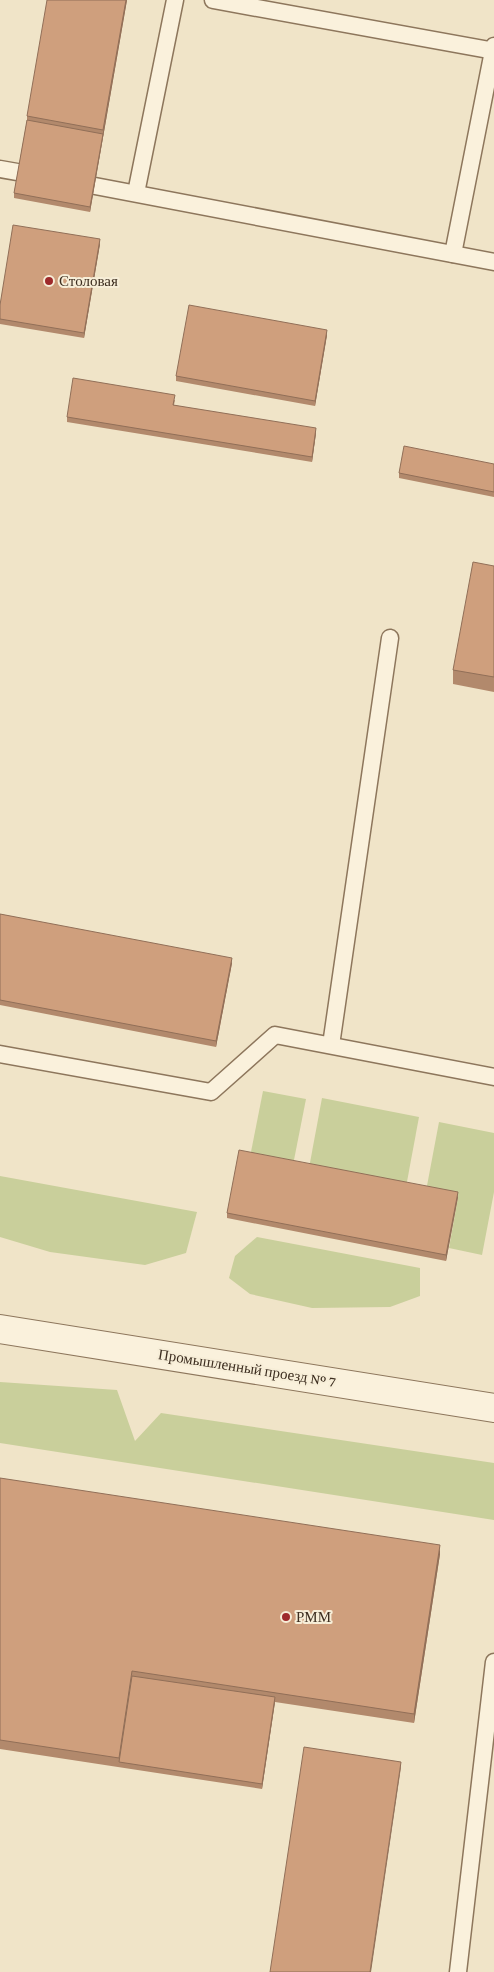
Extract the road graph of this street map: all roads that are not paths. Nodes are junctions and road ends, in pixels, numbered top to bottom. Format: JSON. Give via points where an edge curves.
{"nodes":[{"id":1,"x":174,"y":0,"type":"edge"},
{"id":2,"x":213,"y":0,"type":"edge"},
{"id":3,"x":494,"y":49,"type":"edge"},
{"id":4,"x":0,"y":169,"type":"edge"},
{"id":5,"x":136,"y":193,"type":"junction"},
{"id":6,"x":453,"y":254,"type":"junction"},
{"id":7,"x":494,"y":262,"type":"edge"},
{"id":8,"x":390,"y":638,"type":"dead end"},
{"id":9,"x":330,"y":1046,"type":"junction"},
{"id":10,"x":0,"y":1054,"type":"edge"},
{"id":11,"x":494,"y":1077,"type":"edge"},
{"id":12,"x":0,"y":1329,"type":"edge"},
{"id":13,"x":494,"y":1408,"type":"edge"},
{"id":14,"x":494,"y":1662,"type":"edge"},
{"id":15,"x":458,"y":1972,"type":"edge"}],
"edges":[{"from":1,"to":5,"type":"lane"},
{"from":2,"to":3,"type":"lane"},
{"from":3,"to":6,"type":"lane"},
{"from":4,"to":5,"type":"lane"},
{"from":5,"to":6,"type":"lane"},
{"from":6,"to":7,"type":"lane"},
{"from":8,"to":9,"type":"lane"},
{"from":9,"to":10,"type":"lane","via":[[274,1035],[211,1092]]},
{"from":9,"to":11,"type":"lane"},
{"from":12,"to":13,"type":"street","name":"Промышленный проезд № 7"},
{"from":14,"to":15,"type":"lane"}]}
